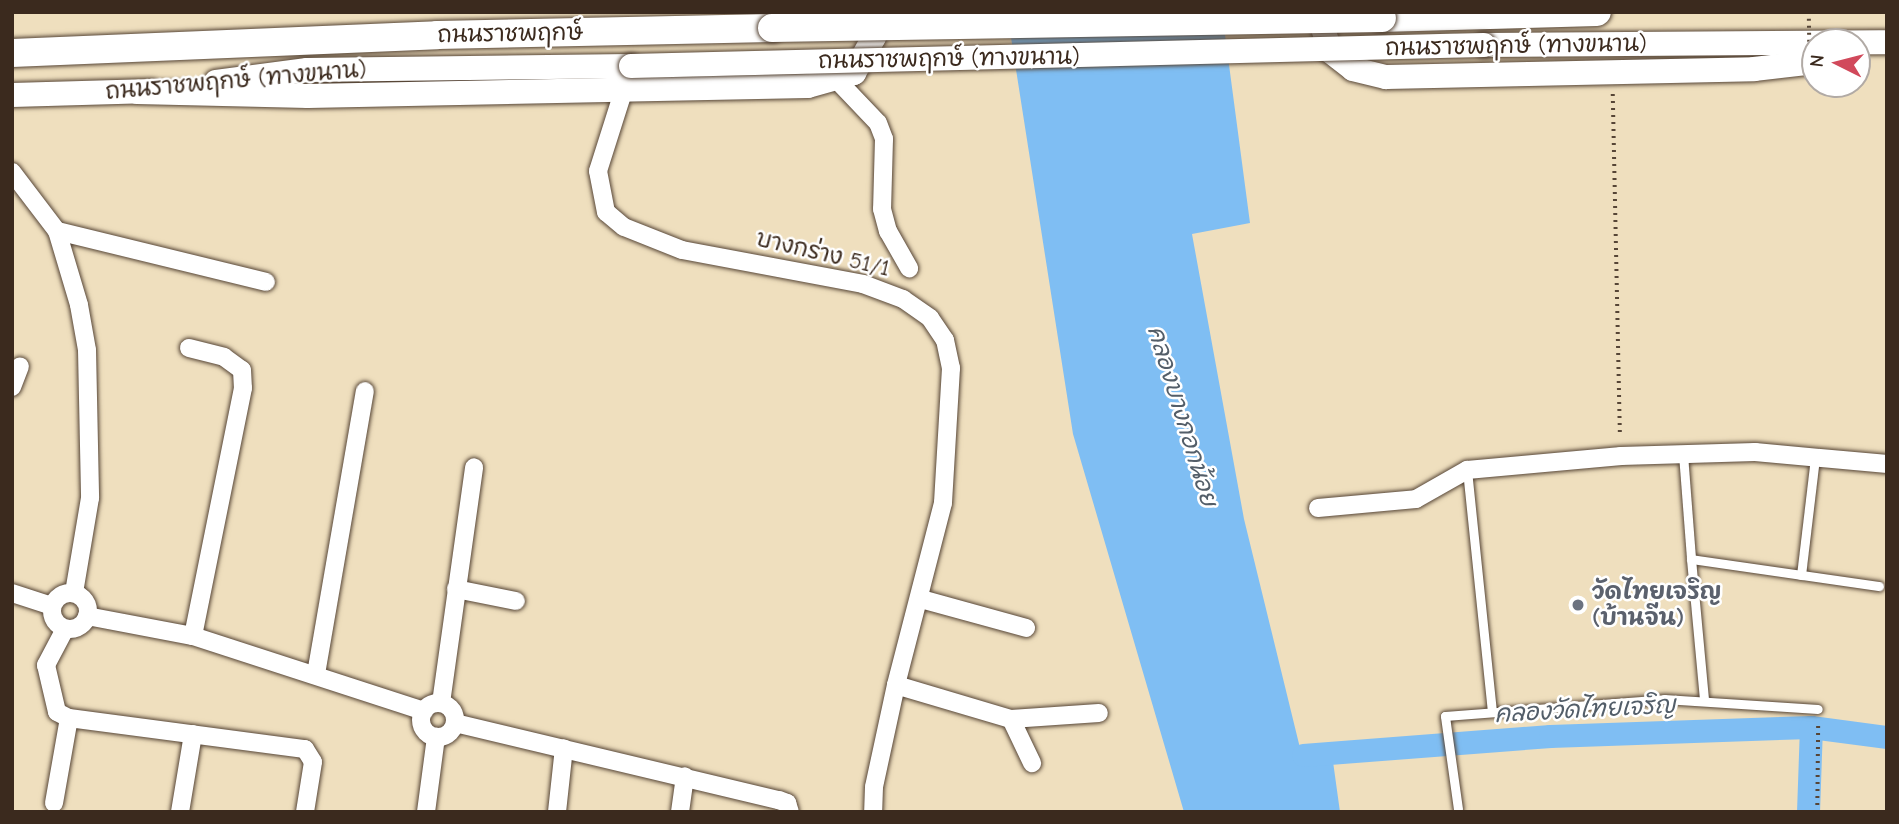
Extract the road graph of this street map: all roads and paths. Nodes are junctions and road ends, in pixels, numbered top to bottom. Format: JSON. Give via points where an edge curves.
{"nodes":[{"id":1,"x":874,"y":12,"type":"edge"},
{"id":2,"x":1318,"y":12,"type":"edge"},
{"id":3,"x":1597,"y":12,"type":"edge"},
{"id":4,"x":1887,"y":42,"type":"edge"},
{"id":5,"x":12,"y":53,"type":"edge"},
{"id":6,"x":1801,"y":71,"type":"edge"},
{"id":7,"x":627,"y":78,"type":"junction"},
{"id":8,"x":837,"y":80,"type":"junction"},
{"id":9,"x":1613,"y":80,"type":"dead end"},
{"id":10,"x":12,"y":95,"type":"edge"},
{"id":11,"x":12,"y":172,"type":"edge"},
{"id":12,"x":57,"y":231,"type":"junction"},
{"id":13,"x":909,"y":268,"type":"dead end"},
{"id":14,"x":266,"y":282,"type":"dead end"},
{"id":15,"x":189,"y":348,"type":"dead end"},
{"id":16,"x":20,"y":366,"type":"dead end"},
{"id":17,"x":12,"y":387,"type":"edge"},
{"id":18,"x":365,"y":391,"type":"dead end"},
{"id":19,"x":1683,"y":452,"type":"junction"},
{"id":20,"x":1815,"y":455,"type":"junction"},
{"id":21,"x":1621,"y":456,"type":"junction"},
{"id":22,"x":1887,"y":464,"type":"edge"},
{"id":23,"x":474,"y":467,"type":"dead end"},
{"id":24,"x":1467,"y":470,"type":"junction"},
{"id":25,"x":1318,"y":508,"type":"dead end"},
{"id":26,"x":1691,"y":559,"type":"junction"},
{"id":27,"x":1801,"y":575,"type":"junction"},
{"id":28,"x":1879,"y":586,"type":"dead end"},
{"id":29,"x":456,"y":589,"type":"junction"},
{"id":30,"x":12,"y":593,"type":"edge"},
{"id":31,"x":74,"y":593,"type":"junction"},
{"id":32,"x":921,"y":599,"type":"junction"},
{"id":33,"x":516,"y":601,"type":"dead end"},
{"id":34,"x":52,"y":606,"type":"junction"},
{"id":35,"x":87,"y":616,"type":"junction"},
{"id":36,"x":1026,"y":628,"type":"dead end"},
{"id":37,"x":65,"y":629,"type":"junction"},
{"id":38,"x":193,"y":636,"type":"junction"},
{"id":39,"x":316,"y":674,"type":"junction"},
{"id":40,"x":895,"y":685,"type":"junction"},
{"id":41,"x":1704,"y":699,"type":"junction"},
{"id":42,"x":441,"y":703,"type":"junction"},
{"id":43,"x":1818,"y":709,"type":"dead end"},
{"id":44,"x":424,"y":711,"type":"junction"},
{"id":45,"x":1492,"y":711,"type":"junction"},
{"id":46,"x":1099,"y":713,"type":"dead end"},
{"id":47,"x":69,"y":718,"type":"junction"},
{"id":48,"x":1010,"y":719,"type":"junction"},
{"id":49,"x":455,"y":723,"type":"junction"},
{"id":50,"x":193,"y":734,"type":"junction"},
{"id":51,"x":1818,"y":736,"type":"dead end"},
{"id":52,"x":436,"y":737,"type":"junction"},
{"id":53,"x":564,"y":748,"type":"junction"},
{"id":54,"x":1032,"y":763,"type":"dead end"},
{"id":55,"x":685,"y":776,"type":"junction"},
{"id":56,"x":54,"y":803,"type":"dead end"},
{"id":57,"x":1458,"y":809,"type":"dead end"},
{"id":58,"x":180,"y":812,"type":"edge"},
{"id":59,"x":304,"y":812,"type":"edge"},
{"id":60,"x":426,"y":812,"type":"edge"},
{"id":61,"x":557,"y":812,"type":"edge"},
{"id":62,"x":680,"y":812,"type":"edge"},
{"id":63,"x":790,"y":812,"type":"edge"},
{"id":64,"x":873,"y":812,"type":"edge"},
{"id":65,"x":1817,"y":812,"type":"edge"}],
"edges":[{"from":1,"to":8,"type":"main road","via":[[874,37],[867,55],[854,73]]},
{"from":2,"to":6,"type":"main road","via":[[1330,51],[1353,69],[1386,77]]},
{"from":3,"to":5,"type":"main road","name":"ถนนราชพฤกษ์","bridge":true,"via":[[437,35]]},
{"from":4,"to":7,"type":"main road","name":"ถนนราชพฤกษ์ (ทางขนาน)","bridge":true,"via":[[1484,45]]},
{"from":7,"to":8,"type":"main road","via":[[808,86]]},
{"from":7,"to":10,"type":"main road","name":"ถนนราชพฤกษ์ (ทางขนาน)","via":[[307,70],[137,92]]},
{"from":7,"to":32,"type":"street","name":"บางกร่าง 51/1","via":[[598,171],[606,212],[656,241],[863,284],[903,299],[930,318],[945,340],[951,368],[943,503]]},
{"from":8,"to":13,"type":"street","via":[[878,124],[884,139],[882,209]]},
{"from":9,"to":21,"type":"path"},
{"from":11,"to":12,"type":"street"},
{"from":12,"to":14,"type":"street"},
{"from":12,"to":31,"type":"street","via":[[79,306],[92,438],[90,498]]},
{"from":15,"to":38,"type":"street","via":[[224,357],[242,370],[243,388]]},
{"from":16,"to":17,"type":"street"},
{"from":18,"to":39,"type":"street"},
{"from":19,"to":20,"type":"street"},
{"from":19,"to":21,"type":"street"},
{"from":19,"to":26,"type":"lane"},
{"from":20,"to":22,"type":"street"},
{"from":20,"to":27,"type":"lane"},
{"from":21,"to":24,"type":"street"},
{"from":23,"to":29,"type":"street"},
{"from":24,"to":25,"type":"street","via":[[1416,499]]},
{"from":24,"to":45,"type":"lane"},
{"from":26,"to":27,"type":"lane"},
{"from":26,"to":41,"type":"lane"},
{"from":27,"to":28,"type":"lane"},
{"from":29,"to":33,"type":"street"},
{"from":29,"to":42,"type":"street"},
{"from":30,"to":34,"type":"street"},
{"from":31,"to":34,"type":"street","via":[[61,595]]},
{"from":31,"to":35,"type":"street","via":[[85,602]]},
{"from":32,"to":36,"type":"street"},
{"from":32,"to":40,"type":"street","name":"บางกร่าง 51/1"},
{"from":34,"to":37,"type":"street","via":[[54,621]]},
{"from":35,"to":37,"type":"street","via":[[79,627]]},
{"from":35,"to":38,"type":"street"},
{"from":37,"to":47,"type":"street","via":[[46,665],[54,706]]},
{"from":38,"to":39,"type":"street"},
{"from":39,"to":44,"type":"street"},
{"from":40,"to":48,"type":"street"},
{"from":40,"to":64,"type":"street","name":"บางกร่าง 51/1"},
{"from":41,"to":43,"type":"lane"},
{"from":41,"to":45,"type":"lane"},
{"from":42,"to":44,"type":"street"},
{"from":42,"to":49,"type":"street","via":[[452,710]]},
{"from":44,"to":52,"type":"street","via":[[422,724]]},
{"from":45,"to":57,"type":"lane","via":[[1445,716]]},
{"from":46,"to":48,"type":"street"},
{"from":47,"to":50,"type":"street"},
{"from":47,"to":56,"type":"street"},
{"from":48,"to":54,"type":"street"},
{"from":49,"to":52,"type":"street","via":[[448,734]]},
{"from":49,"to":53,"type":"street"},
{"from":50,"to":58,"type":"street"},
{"from":50,"to":59,"type":"street","via":[[305,749],[313,762]]},
{"from":51,"to":65,"type":"path"},
{"from":52,"to":60,"type":"street"},
{"from":53,"to":55,"type":"street"},
{"from":53,"to":61,"type":"street"},
{"from":55,"to":62,"type":"street"},
{"from":55,"to":63,"type":"street","via":[[788,803]]}]}
